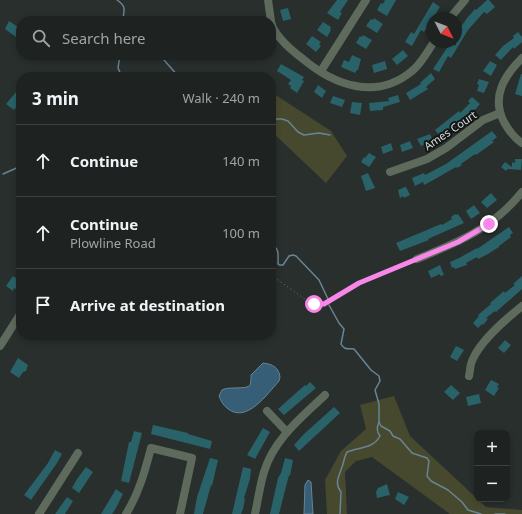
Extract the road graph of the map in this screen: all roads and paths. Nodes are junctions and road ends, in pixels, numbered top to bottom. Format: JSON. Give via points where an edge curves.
{"nodes":[{"id":1,"x":268,"y":0,"type":"edge"},
{"id":2,"x":366,"y":0,"type":"edge"},
{"id":3,"x":465,"y":0,"type":"edge"},
{"id":4,"x":455,"y":12,"type":"edge"},
{"id":5,"x":270,"y":16,"type":"edge"},
{"id":6,"x":276,"y":31,"type":"edge"},
{"id":7,"x":430,"y":48,"type":"edge"},
{"id":8,"x":522,"y":58,"type":"edge"},
{"id":9,"x":321,"y":71,"type":"junction"},
{"id":10,"x":500,"y":113,"type":"junction"},
{"id":11,"x":522,"y":143,"type":"edge"},
{"id":12,"x":390,"y":172,"type":"dead end"},
{"id":13,"x":522,"y":192,"type":"edge"},
{"id":14,"x":417,"y":259,"type":"joint"},
{"id":15,"x":276,"y":279,"type":"edge"},
{"id":16,"x":522,"y":306,"type":"edge"},
{"id":17,"x":16,"y":321,"type":"edge"},
{"id":18,"x":0,"y":345,"type":"edge"},
{"id":19,"x":469,"y":376,"type":"dead end"},
{"id":20,"x":325,"y":395,"type":"dead end"},
{"id":21,"x":267,"y":411,"type":"dead end"},
{"id":22,"x":287,"y":432,"type":"junction"},
{"id":23,"x":78,"y":453,"type":"dead end"},
{"id":24,"x":39,"y":514,"type":"edge"},
{"id":25,"x":126,"y":514,"type":"edge"},
{"id":26,"x":180,"y":514,"type":"edge"},
{"id":27,"x":255,"y":514,"type":"edge"}],
"edges":[{"from":1,"to":5,"type":"street"},
{"from":2,"to":9,"type":"street"},
{"from":3,"to":4,"type":"street"},
{"from":6,"to":9,"type":"street","via":[[296,54]]},
{"from":7,"to":9,"type":"street","via":[[421,61],[403,78],[374,87],[361,88],[337,81]]},
{"from":8,"to":10,"type":"street","via":[[506,75],[502,84],[499,94]]},
{"from":10,"to":11,"type":"street","via":[[508,130]]},
{"from":10,"to":12,"type":"street","name":"Ames Court","via":[[483,120],[446,148]]},
{"from":13,"to":14,"type":"street","via":[[489,224],[458,242]]},
{"from":14,"to":15,"type":"path","via":[[359,283],[324,304],[309,302]]},
{"from":16,"to":19,"type":"street","via":[[481,346],[473,359]]},
{"from":17,"to":18,"type":"street"},
{"from":20,"to":22,"type":"street"},
{"from":21,"to":22,"type":"street"},
{"from":22,"to":27,"type":"street","via":[[275,448],[264,471]]},
{"from":23,"to":24,"type":"street"},
{"from":25,"to":26,"type":"street","via":[[144,476],[151,448],[192,458]]}]}
